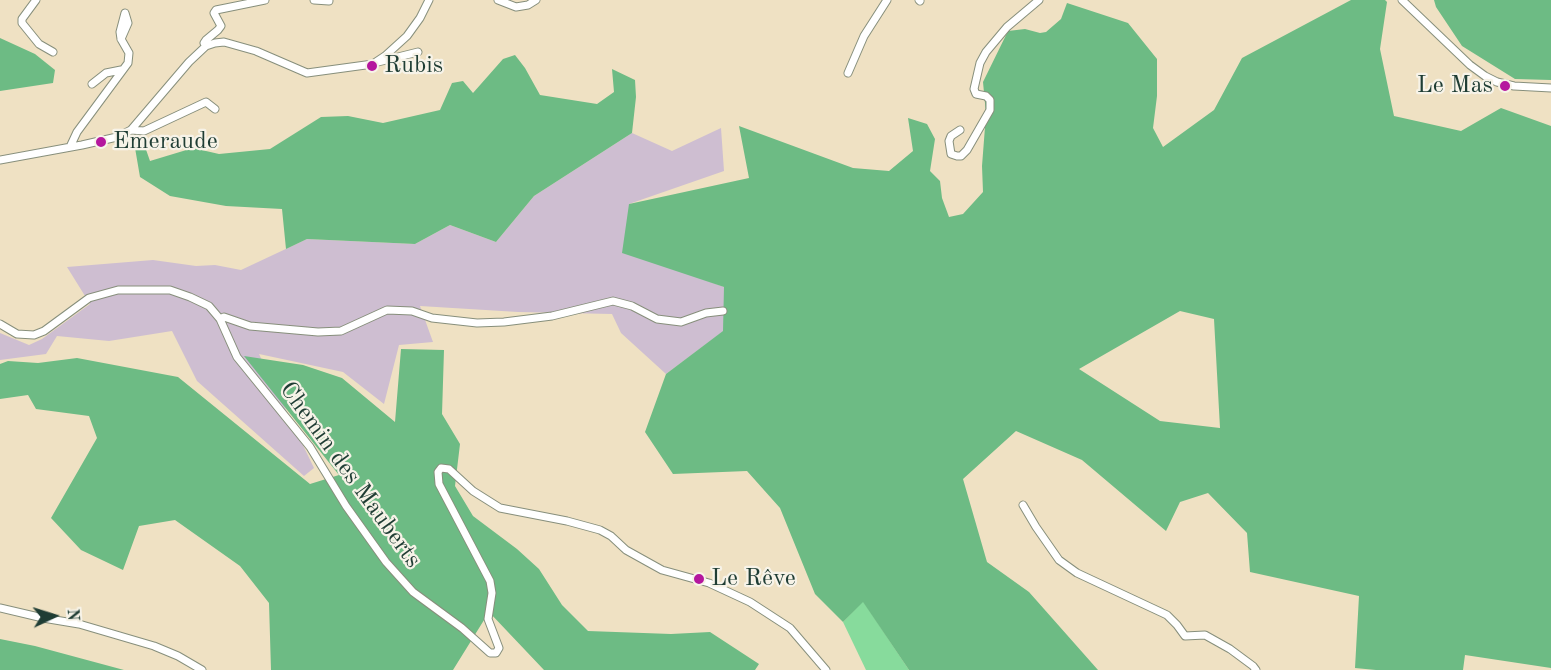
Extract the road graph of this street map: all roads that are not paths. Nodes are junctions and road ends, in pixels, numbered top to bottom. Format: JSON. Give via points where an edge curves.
{"nodes":[{"id":1,"x":36,"y":0,"type":"edge"},
{"id":2,"x":265,"y":0,"type":"edge"},
{"id":3,"x":314,"y":0,"type":"edge"},
{"id":4,"x":429,"y":0,"type":"edge"},
{"id":5,"x":498,"y":0,"type":"edge"},
{"id":6,"x":536,"y":0,"type":"edge"},
{"id":7,"x":887,"y":0,"type":"edge"},
{"id":8,"x":1039,"y":0,"type":"edge"},
{"id":9,"x":1402,"y":0,"type":"edge"},
{"id":10,"x":329,"y":1,"type":"edge"},
{"id":11,"x":121,"y":39,"type":"dead end"},
{"id":12,"x":206,"y":46,"type":"junction"},
{"id":13,"x":53,"y":52,"type":"dead end"},
{"id":14,"x":418,"y":52,"type":"dead end"},
{"id":15,"x":376,"y":62,"type":"junction"},
{"id":16,"x":121,"y":70,"type":"junction"},
{"id":17,"x":848,"y":73,"type":"dead end"},
{"id":18,"x":92,"y":84,"type":"dead end"},
{"id":19,"x":1551,"y":88,"type":"edge"},
{"id":20,"x":214,"y":108,"type":"dead end"},
{"id":21,"x":131,"y":130,"type":"junction"},
{"id":22,"x":960,"y":130,"type":"dead end"},
{"id":23,"x":70,"y":147,"type":"junction"},
{"id":24,"x":0,"y":160,"type":"edge"},
{"id":25,"x":723,"y":311,"type":"dead end"},
{"id":26,"x":220,"y":318,"type":"junction"},
{"id":27,"x":0,"y":324,"type":"edge"},
{"id":28,"x":1023,"y":505,"type":"dead end"},
{"id":29,"x":0,"y":608,"type":"edge"},
{"id":30,"x":201,"y":670,"type":"edge"},
{"id":31,"x":826,"y":670,"type":"edge"},
{"id":32,"x":1256,"y":670,"type":"edge"}],
"edges":[{"from":1,"to":13,"type":"street","via":[[22,23],[39,44]]},
{"from":2,"to":12,"type":"street","via":[[216,10],[221,26],[206,40]]},
{"from":3,"to":10,"type":"street"},
{"from":4,"to":15,"type":"street","via":[[406,36]]},
{"from":5,"to":6,"type":"street","via":[[516,7]]},
{"from":7,"to":17,"type":"street","via":[[864,36]]},
{"from":8,"to":22,"type":"street","via":[[1007,27],[980,63],[974,89],[990,100],[990,110],[967,150],[957,156],[951,154],[949,141]]},
{"from":9,"to":19,"type":"street","via":[[1485,76],[1514,86]]},
{"from":11,"to":16,"type":"street","via":[[129,58]]},
{"from":12,"to":15,"type":"street","via":[[233,44],[307,73]]},
{"from":12,"to":21,"type":"street"},
{"from":14,"to":15,"type":"street"},
{"from":16,"to":18,"type":"street","via":[[106,73]]},
{"from":16,"to":23,"type":"street"},
{"from":20,"to":21,"type":"street","via":[[206,102],[144,131]]},
{"from":21,"to":23,"type":"street"},
{"from":23,"to":24,"type":"street"},
{"from":25,"to":26,"type":"street","via":[[681,322],[657,319],[613,301],[552,316],[477,323],[387,310],[341,331],[318,332],[250,326]]},
{"from":26,"to":27,"type":"street","via":[[209,306],[180,292],[118,290],[89,298],[34,335],[17,334]]},
{"from":26,"to":31,"type":"street","name":"Chemin des Mauberts","via":[[237,357],[310,447],[386,562],[413,592],[490,653],[499,648],[488,620],[490,581],[439,484],[441,468],[449,469],[500,508],[600,530],[662,570],[709,582],[750,602],[790,628]]},
{"from":28,"to":32,"type":"street","via":[[1059,560],[1077,573],[1167,615],[1185,636],[1205,635]]},
{"from":29,"to":30,"type":"street","via":[[79,624],[154,646]]}]}
